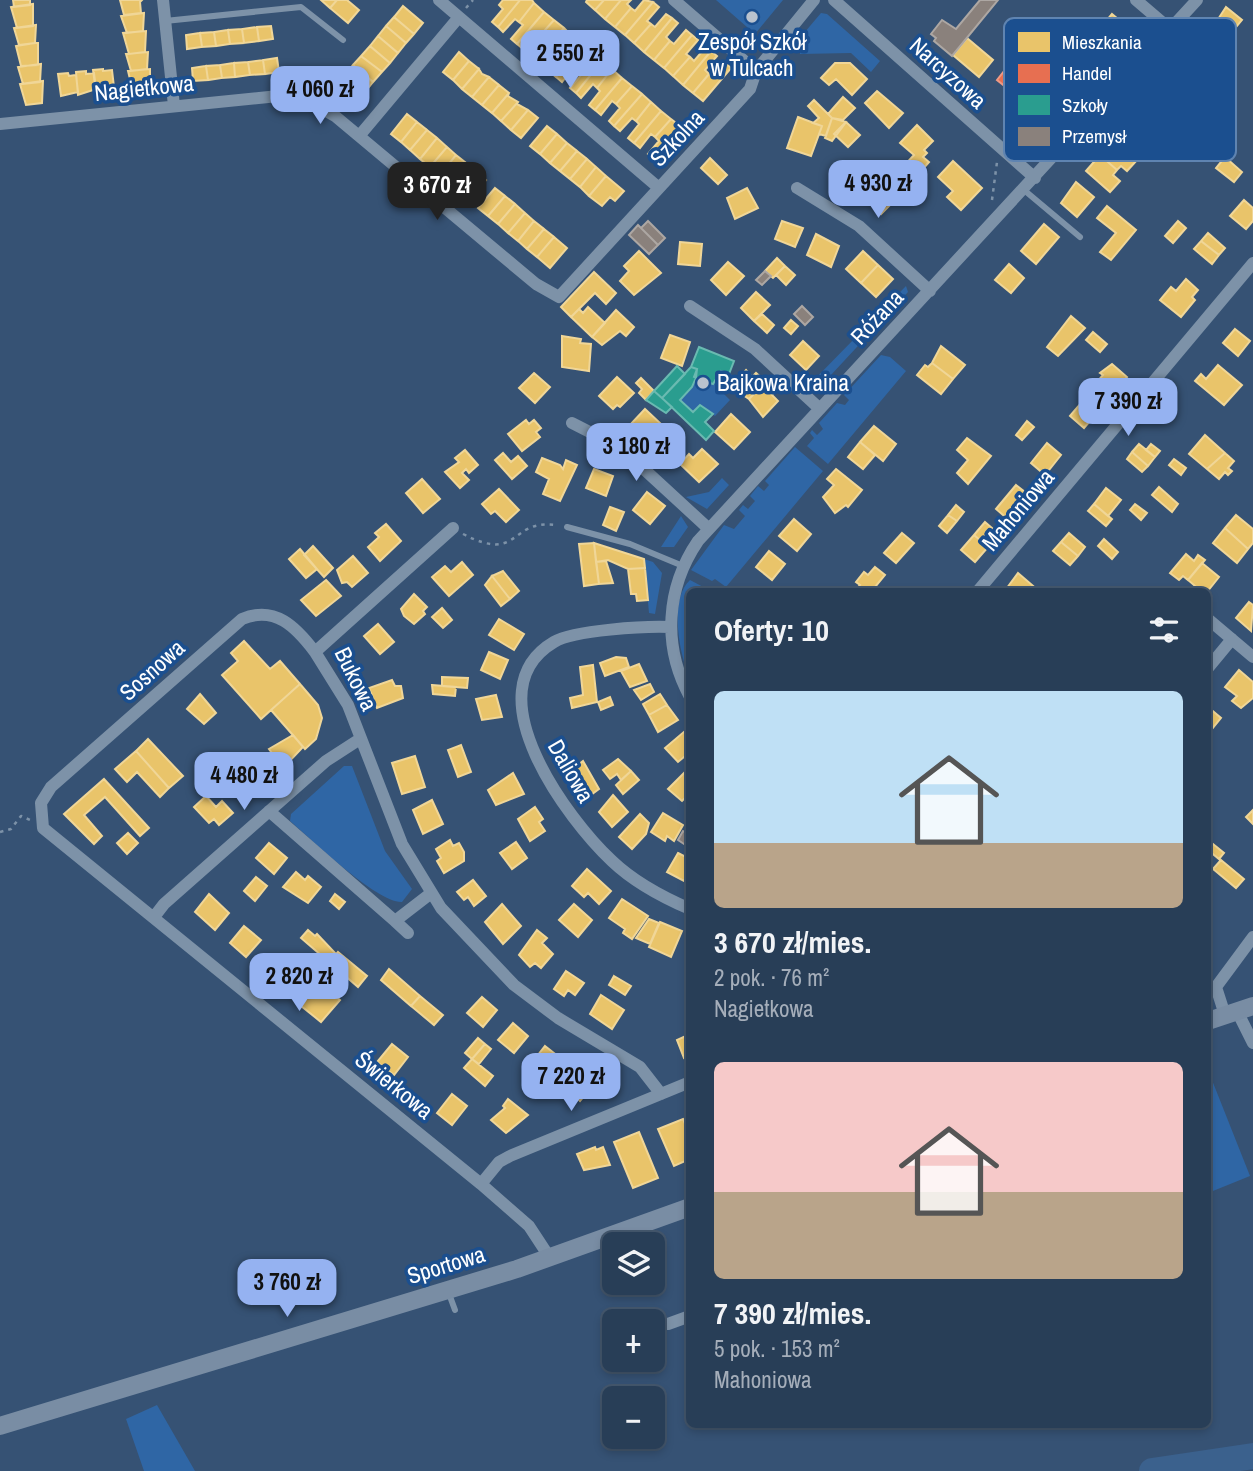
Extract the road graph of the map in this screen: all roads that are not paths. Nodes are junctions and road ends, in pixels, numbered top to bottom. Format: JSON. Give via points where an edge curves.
{"nodes":[{"id":1,"x":163,"y":0,"type":"edge"},
{"id":2,"x":439,"y":0,"type":"edge"},
{"id":3,"x":674,"y":0,"type":"edge"},
{"id":4,"x":814,"y":0,"type":"edge"},
{"id":5,"x":834,"y":0,"type":"edge"},
{"id":6,"x":1136,"y":0,"type":"edge"},
{"id":7,"x":1197,"y":0,"type":"edge"},
{"id":8,"x":459,"y":17,"type":"junction"},
{"id":9,"x":1157,"y":18,"type":"edge"},
{"id":10,"x":1180,"y":18,"type":"edge"},
{"id":11,"x":165,"y":21,"type":"junction"},
{"id":12,"x":343,"y":40,"type":"dead end"},
{"id":13,"x":756,"y":71,"type":"junction"},
{"id":14,"x":174,"y":106,"type":"junction"},
{"id":15,"x":0,"y":124,"type":"edge"},
{"id":16,"x":360,"y":135,"type":"junction"},
{"id":17,"x":1004,"y":151,"type":"edge"},
{"id":18,"x":1016,"y":161,"type":"edge"},
{"id":19,"x":1050,"y":161,"type":"edge"},
{"id":20,"x":1035,"y":178,"type":"junction"},
{"id":21,"x":659,"y":188,"type":"junction"},
{"id":22,"x":797,"y":188,"type":"dead end"},
{"id":23,"x":1024,"y":190,"type":"junction"},
{"id":24,"x":1080,"y":237,"type":"dead end"},
{"id":25,"x":1253,"y":263,"type":"edge"},
{"id":26,"x":930,"y":291,"type":"junction"},
{"id":27,"x":559,"y":297,"type":"joint"},
{"id":28,"x":690,"y":306,"type":"dead end"},
{"id":29,"x":820,"y":409,"type":"junction"},
{"id":30,"x":572,"y":422,"type":"dead end"},
{"id":31,"x":567,"y":527,"type":"road end"},
{"id":32,"x":453,"y":528,"type":"road end"},
{"id":33,"x":709,"y":528,"type":"junction"},
{"id":34,"x":683,"y":566,"type":"junction"},
{"id":35,"x":980,"y":588,"type":"edge"},
{"id":36,"x":1211,"y":622,"type":"edge"},
{"id":37,"x":670,"y":627,"type":"junction"},
{"id":38,"x":1232,"y":639,"type":"junction"},
{"id":39,"x":315,"y":652,"type":"junction"},
{"id":40,"x":1253,"y":657,"type":"edge"},
{"id":41,"x":1211,"y":664,"type":"edge"},
{"id":42,"x":686,"y":687,"type":"edge"},
{"id":43,"x":360,"y":739,"type":"junction"},
{"id":44,"x":270,"y":811,"type":"junction"},
{"id":45,"x":40,"y":820,"type":"joint"},
{"id":46,"x":430,"y":894,"type":"junction"},
{"id":47,"x":686,"y":907,"type":"edge"},
{"id":48,"x":154,"y":917,"type":"junction"},
{"id":49,"x":395,"y":920,"type":"junction"},
{"id":50,"x":408,"y":933,"type":"dead end"},
{"id":51,"x":1253,"y":937,"type":"edge"},
{"id":52,"x":1212,"y":985,"type":"edge"},
{"id":53,"x":1238,"y":1010,"type":"edge"},
{"id":54,"x":1211,"y":1020,"type":"edge"},
{"id":55,"x":1253,"y":1043,"type":"edge"},
{"id":56,"x":686,"y":1084,"type":"edge"},
{"id":57,"x":661,"y":1094,"type":"junction"},
{"id":58,"x":481,"y":1184,"type":"junction"},
{"id":59,"x":686,"y":1208,"type":"edge"},
{"id":60,"x":550,"y":1258,"type":"junction"},
{"id":61,"x":448,"y":1290,"type":"junction"},
{"id":62,"x":455,"y":1310,"type":"dead end"},
{"id":63,"x":686,"y":1317,"type":"edge"},
{"id":64,"x":668,"y":1324,"type":"dead end"},
{"id":65,"x":0,"y":1426,"type":"edge"}],
"edges":[{"from":1,"to":11,"type":"street"},
{"from":2,"to":8,"type":"street"},
{"from":3,"to":13,"type":"street"},
{"from":4,"to":13,"type":"street","name":"Szkolna"},
{"from":5,"to":17,"type":"street","name":"Narcyzowa"},
{"from":6,"to":9,"type":"street"},
{"from":7,"to":10,"type":"street","name":"Różana"},
{"from":8,"to":16,"type":"street"},
{"from":8,"to":21,"type":"street"},
{"from":11,"to":12,"type":"lane","via":[[301,7]]},
{"from":11,"to":14,"type":"street"},
{"from":13,"to":21,"type":"street","name":"Szkolna","via":[[750,89]]},
{"from":14,"to":15,"type":"street","name":"Nagietkowa"},
{"from":14,"to":16,"type":"street","name":"Nagietkowa","via":[[296,96],[324,108]]},
{"from":16,"to":27,"type":"street","name":"Nagietkowa","via":[[536,284]]},
{"from":18,"to":20,"type":"street","name":"Narcyzowa"},
{"from":19,"to":20,"type":"street","name":"Różana"},
{"from":20,"to":23,"type":"street","name":"Różana"},
{"from":21,"to":27,"type":"street","name":"Szkolna"},
{"from":22,"to":26,"type":"street","via":[[859,226]]},
{"from":23,"to":24,"type":"lane"},
{"from":23,"to":26,"type":"street","name":"Różana"},
{"from":25,"to":35,"type":"street","name":"Mahoniowa"},
{"from":26,"to":29,"type":"street","name":"Różana"},
{"from":28,"to":29,"type":"street","via":[[755,349]]},
{"from":29,"to":33,"type":"street","name":"Różana"},
{"from":30,"to":33,"type":"street","via":[[629,454]]},
{"from":31,"to":34,"type":"lane","via":[[619,540]]},
{"from":32,"to":39,"type":"street","name":"Bukowa"},
{"from":33,"to":34,"type":"street","name":"Różana"},
{"from":34,"to":37,"type":"street","name":"Różana"},
{"from":36,"to":38,"type":"street"},
{"from":37,"to":42,"type":"street","name":"Różana","via":[[675,660]]},
{"from":37,"to":47,"type":"street","name":"Daliowa","via":[[575,635],[555,641],[530,670],[523,708],[541,769],[584,831],[623,871]]},
{"from":38,"to":40,"type":"street"},
{"from":38,"to":41,"type":"street"},
{"from":39,"to":43,"type":"street","name":"Bukowa","via":[[341,692]]},
{"from":39,"to":45,"type":"street","name":"Sosnowa","via":[[284,620],[261,614],[242,619],[51,787],[41,803]]},
{"from":43,"to":44,"type":"street","via":[[338,750]]},
{"from":43,"to":46,"type":"street","name":"Bukowa","via":[[393,826]]},
{"from":44,"to":48,"type":"street"},
{"from":44,"to":49,"type":"street"},
{"from":45,"to":48,"type":"street","name":"Świerkowa","via":[[50,835]]},
{"from":46,"to":49,"type":"street"},
{"from":46,"to":57,"type":"street","name":"Bukowa","via":[[514,985],[640,1068]]},
{"from":48,"to":58,"type":"street","name":"Świerkowa"},
{"from":49,"to":50,"type":"street"},
{"from":51,"to":52,"type":"street"},
{"from":52,"to":53,"type":"street"},
{"from":53,"to":54,"type":"street"},
{"from":53,"to":55,"type":"street"},
{"from":56,"to":57,"type":"street"},
{"from":57,"to":58,"type":"street","via":[[510,1156]]},
{"from":58,"to":60,"type":"street","name":"Świerkowa","via":[[529,1226]]},
{"from":59,"to":60,"type":"street","name":"Sportowa"},
{"from":60,"to":61,"type":"street","name":"Sportowa"},
{"from":61,"to":62,"type":"lane"},
{"from":61,"to":65,"type":"street","name":"Sportowa"},
{"from":63,"to":64,"type":"street"}]}
